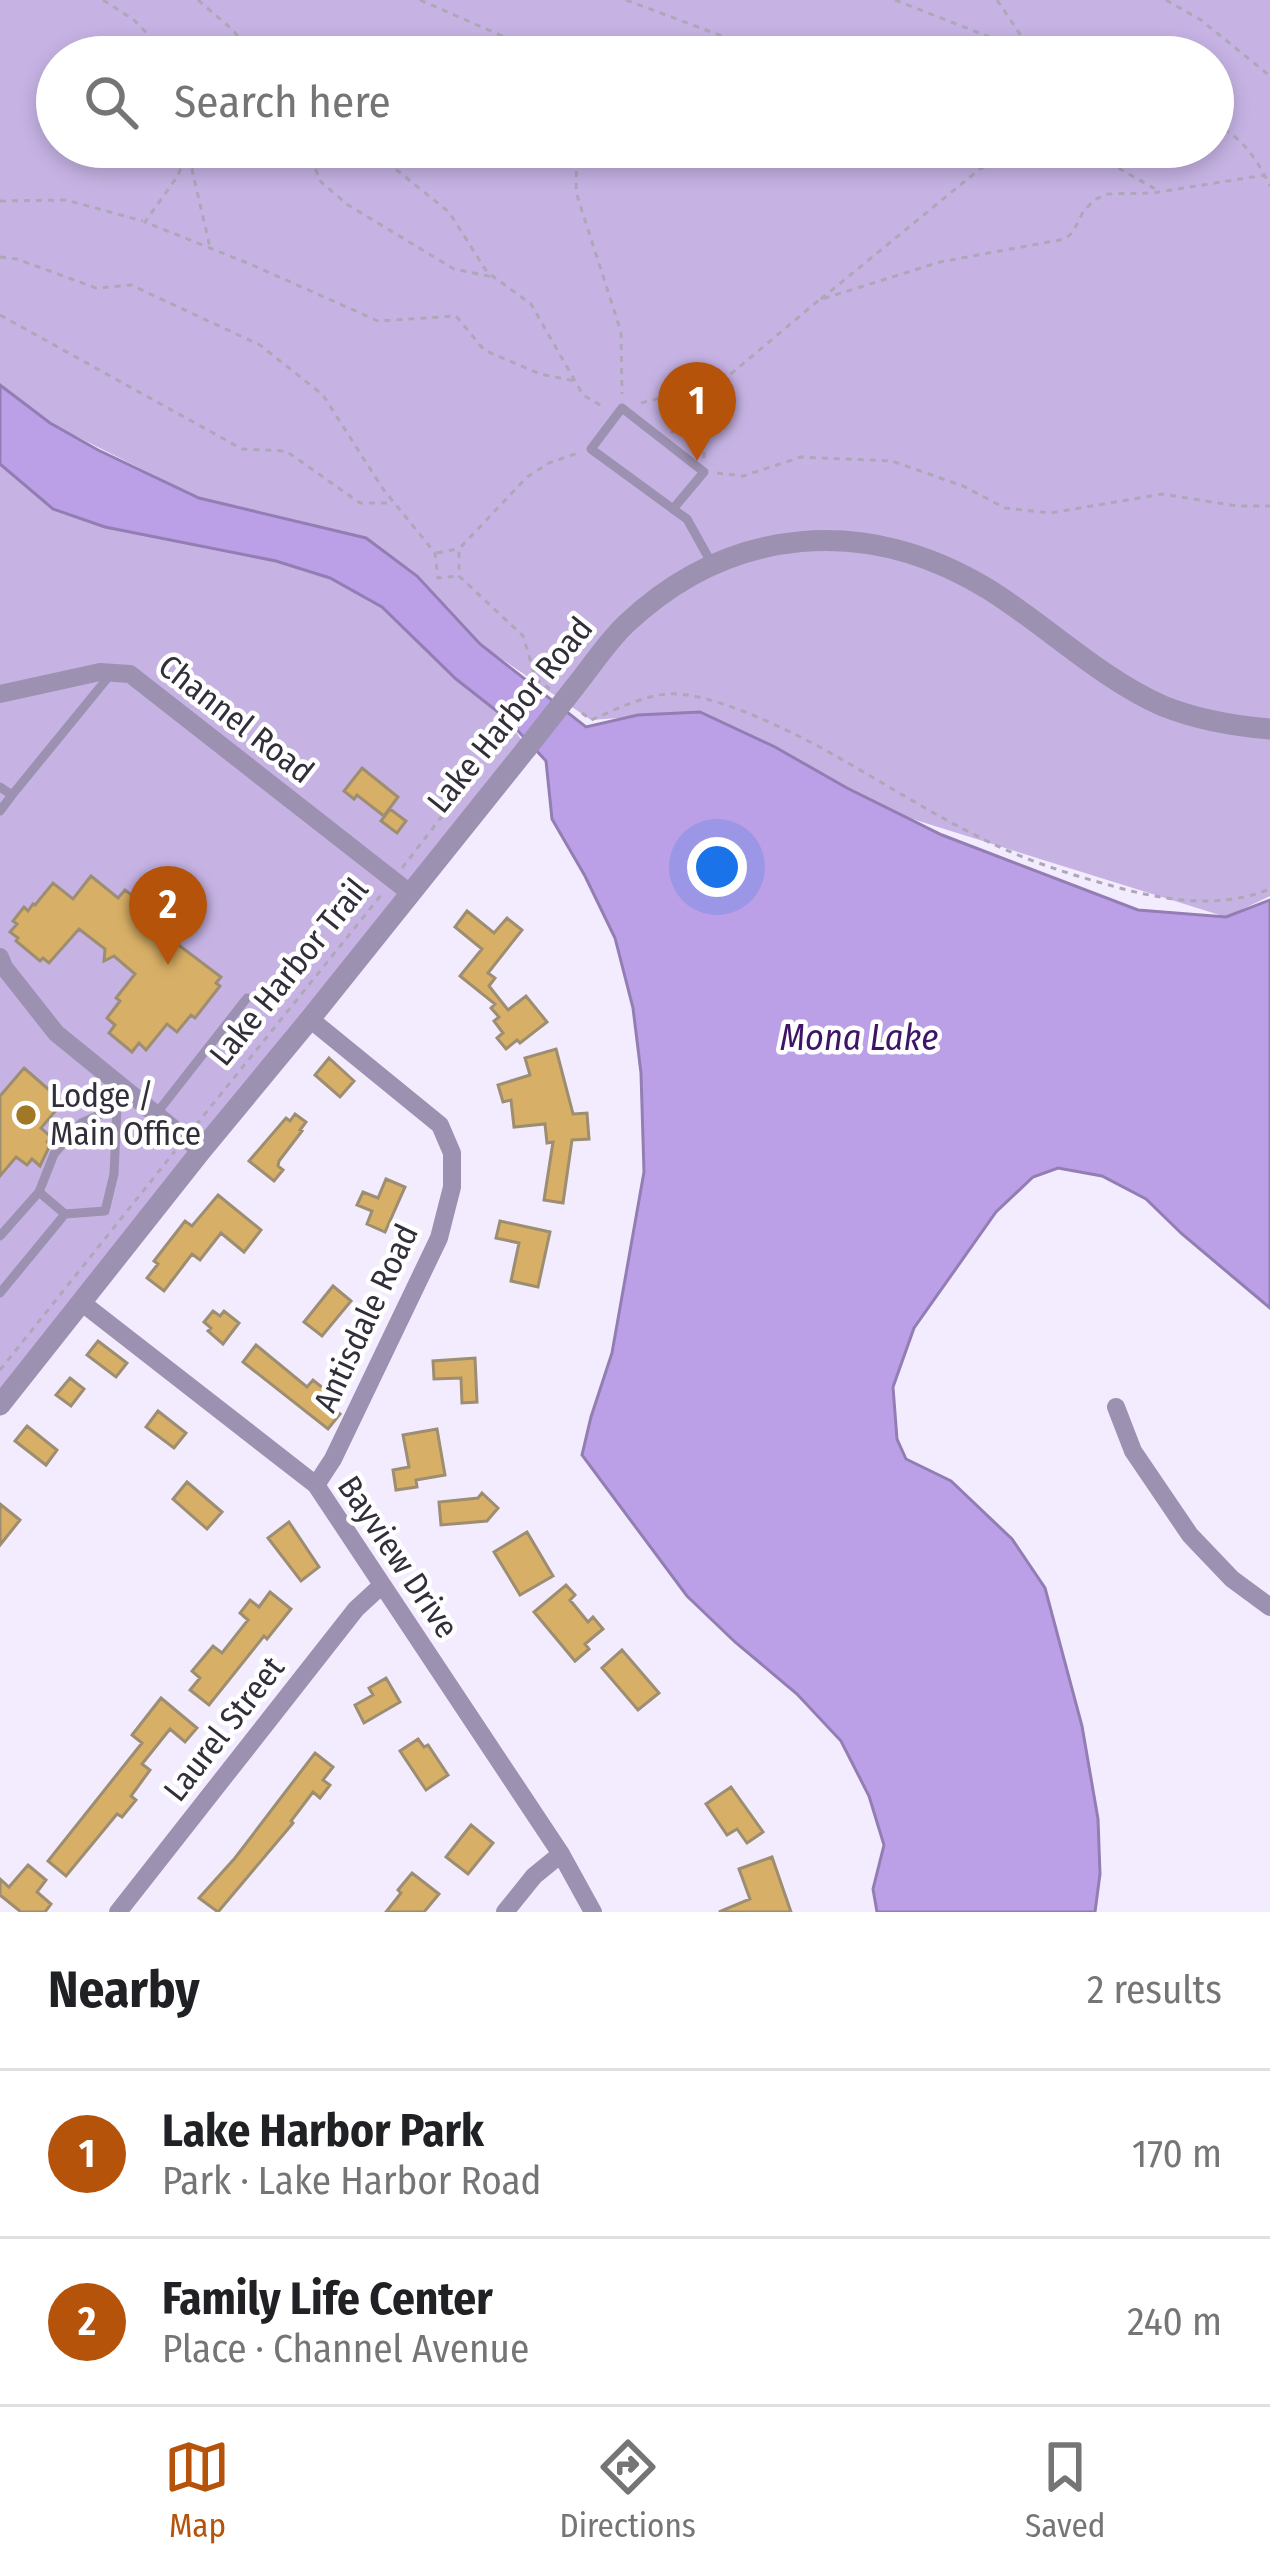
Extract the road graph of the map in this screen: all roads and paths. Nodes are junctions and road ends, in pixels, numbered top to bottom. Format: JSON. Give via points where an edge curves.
{"nodes":[{"id":1,"x":103,"y":0,"type":"edge"},
{"id":2,"x":198,"y":0,"type":"edge"},
{"id":3,"x":420,"y":0,"type":"edge"},
{"id":4,"x":626,"y":0,"type":"edge"},
{"id":5,"x":895,"y":0,"type":"edge"},
{"id":6,"x":997,"y":0,"type":"edge"},
{"id":7,"x":1166,"y":0,"type":"edge"},
{"id":8,"x":150,"y":36,"type":"edge"},
{"id":9,"x":237,"y":36,"type":"edge"},
{"id":10,"x":502,"y":36,"type":"edge"},
{"id":11,"x":722,"y":36,"type":"edge"},
{"id":12,"x":987,"y":36,"type":"edge"},
{"id":13,"x":1021,"y":36,"type":"edge"},
{"id":14,"x":1221,"y":36,"type":"edge"},
{"id":15,"x":1234,"y":47,"type":"edge"},
{"id":16,"x":1270,"y":76,"type":"edge"},
{"id":17,"x":1234,"y":133,"type":"edge"},
{"id":18,"x":181,"y":168,"type":"edge"},
{"id":19,"x":193,"y":168,"type":"edge"},
{"id":20,"x":315,"y":168,"type":"edge"},
{"id":21,"x":394,"y":168,"type":"edge"},
{"id":22,"x":577,"y":168,"type":"edge"},
{"id":23,"x":981,"y":168,"type":"edge"},
{"id":24,"x":1118,"y":168,"type":"edge"},
{"id":25,"x":1265,"y":176,"type":"junction"},
{"id":26,"x":1270,"y":186,"type":"edge"},
{"id":27,"x":1159,"y":192,"type":"junction"},
{"id":28,"x":0,"y":201,"type":"edge"},
{"id":29,"x":145,"y":222,"type":"junction"},
{"id":30,"x":211,"y":248,"type":"junction"},
{"id":31,"x":0,"y":256,"type":"edge"},
{"id":32,"x":495,"y":278,"type":"junction"},
{"id":33,"x":819,"y":300,"type":"junction"},
{"id":34,"x":0,"y":315,"type":"edge"},
{"id":35,"x":575,"y":381,"type":"junction"},
{"id":36,"x":721,"y":382,"type":"junction"},
{"id":37,"x":620,"y":412,"type":"junction"},
{"id":38,"x":664,"y":440,"type":"junction"},
{"id":39,"x":591,"y":448,"type":"junction"},
{"id":40,"x":704,"y":472,"type":"junction"},
{"id":41,"x":395,"y":503,"type":"junction"},
{"id":42,"x":1270,"y":506,"type":"edge"},
{"id":43,"x":673,"y":509,"type":"junction"},
{"id":44,"x":459,"y":549,"type":"junction"},
{"id":45,"x":435,"y":553,"type":"junction"},
{"id":46,"x":712,"y":564,"type":"junction"},
{"id":47,"x":459,"y":576,"type":"junction"},
{"id":48,"x":112,"y":673,"type":"junction"},
{"id":49,"x":0,"y":694,"type":"edge"},
{"id":50,"x":567,"y":695,"type":"junction"},
{"id":51,"x":1270,"y":729,"type":"edge"},
{"id":52,"x":0,"y":787,"type":"edge"},
{"id":53,"x":12,"y":795,"type":"junction"},
{"id":54,"x":483,"y":802,"type":"junction"},
{"id":55,"x":0,"y":811,"type":"edge"},
{"id":56,"x":401,"y":886,"type":"junction"},
{"id":57,"x":1270,"y":889,"type":"edge"},
{"id":58,"x":0,"y":957,"type":"edge"},
{"id":59,"x":247,"y":998,"type":"dead end"},
{"id":60,"x":310,"y":1019,"type":"junction"},
{"id":61,"x":123,"y":1099,"type":"junction"},
{"id":62,"x":156,"y":1114,"type":"junction"},
{"id":63,"x":194,"y":1144,"type":"junction"},
{"id":64,"x":39,"y":1192,"type":"junction"},
{"id":65,"x":65,"y":1214,"type":"junction"},
{"id":66,"x":0,"y":1236,"type":"edge"},
{"id":67,"x":0,"y":1293,"type":"edge"},
{"id":68,"x":81,"y":1302,"type":"junction"},
{"id":69,"x":0,"y":1370,"type":"edge"},
{"id":70,"x":0,"y":1405,"type":"edge"},
{"id":71,"x":1116,"y":1407,"type":"dead end"},
{"id":72,"x":316,"y":1485,"type":"junction"},
{"id":73,"x":381,"y":1586,"type":"junction"},
{"id":74,"x":1270,"y":1607,"type":"edge"},
{"id":75,"x":561,"y":1854,"type":"junction"},
{"id":76,"x":118,"y":1912,"type":"edge"},
{"id":77,"x":505,"y":1912,"type":"edge"},
{"id":78,"x":593,"y":1912,"type":"edge"}],
"edges":[{"from":1,"to":8,"type":"path"},
{"from":2,"to":9,"type":"path"},
{"from":3,"to":10,"type":"path"},
{"from":4,"to":11,"type":"path"},
{"from":5,"to":12,"type":"path"},
{"from":6,"to":13,"type":"path"},
{"from":7,"to":14,"type":"path"},
{"from":15,"to":16,"type":"path"},
{"from":17,"to":25,"type":"path"},
{"from":18,"to":29,"type":"path"},
{"from":19,"to":30,"type":"path"},
{"from":20,"to":32,"type":"path","via":[[347,205],[454,269]]},
{"from":21,"to":32,"type":"path","via":[[449,212]]},
{"from":22,"to":37,"type":"path","via":[[576,192],[622,332]]},
{"from":23,"to":33,"type":"path"},
{"from":24,"to":27,"type":"path"},
{"from":25,"to":26,"type":"path"},
{"from":25,"to":27,"type":"path"},
{"from":27,"to":33,"type":"path","via":[[1094,200],[1065,239],[940,262]]},
{"from":28,"to":29,"type":"path","via":[[66,200]]},
{"from":29,"to":30,"type":"path"},
{"from":30,"to":35,"type":"path","via":[[378,322],[456,316],[484,350]]},
{"from":31,"to":41,"type":"path","via":[[96,287],[131,285],[260,345],[323,394]]},
{"from":32,"to":35,"type":"path","via":[[531,304]]},
{"from":33,"to":36,"type":"path"},
{"from":34,"to":41,"type":"path","via":[[242,449],[286,451],[360,503]]},
{"from":35,"to":37,"type":"path","via":[[583,395]]},
{"from":36,"to":37,"type":"path"},
{"from":36,"to":38,"type":"path"},
{"from":36,"to":40,"type":"path","via":[[705,429]]},
{"from":37,"to":38,"type":"lane"},
{"from":37,"to":39,"type":"lane"},
{"from":38,"to":40,"type":"lane"},
{"from":39,"to":43,"type":"lane"},
{"from":39,"to":44,"type":"path","via":[[527,477]]},
{"from":40,"to":42,"type":"path","via":[[743,476],[801,457],[892,461],[1005,508],[1050,512],[1162,494]]},
{"from":40,"to":43,"type":"lane"},
{"from":41,"to":45,"type":"path"},
{"from":43,"to":46,"type":"lane"},
{"from":44,"to":45,"type":"path"},
{"from":44,"to":47,"type":"path"},
{"from":45,"to":47,"type":"path","via":[[438,578]]},
{"from":46,"to":50,"type":"street","name":"Lake Harbor Road","via":[[623,626]]},
{"from":46,"to":51,"type":"street","name":"Lake Harbor Road","via":[[767,546],[886,545],[988,589],[1159,704]]},
{"from":47,"to":50,"type":"path","via":[[523,636],[536,679]]},
{"from":48,"to":49,"type":"street","name":"Channel Road"},
{"from":48,"to":53,"type":"lane"},
{"from":48,"to":56,"type":"street","name":"Channel Road","via":[[130,674]]},
{"from":50,"to":54,"type":"street","name":"Lake Harbor Road","bridge":true},
{"from":50,"to":57,"type":"path","via":[[591,720],[671,693],[769,720],[983,840],[1141,894],[1197,902]]},
{"from":52,"to":53,"type":"lane"},
{"from":53,"to":55,"type":"lane"},
{"from":54,"to":56,"type":"street","name":"Lake Harbor Road"},
{"from":54,"to":56,"type":"path","name":"Lake Harbor Trail","via":[[463,789]]},
{"from":56,"to":60,"type":"street","name":"Lake Harbor Road"},
{"from":56,"to":63,"type":"path","name":"Lake Harbor Trail","via":[[325,968]]},
{"from":58,"to":61,"type":"street","via":[[56,1033]]},
{"from":59,"to":62,"type":"lane"},
{"from":60,"to":63,"type":"street","name":"Lake Harbor Road"},
{"from":60,"to":72,"type":"street","name":"Antisdale Road","via":[[440,1125],[452,1153],[439,1238]]},
{"from":61,"to":62,"type":"street"},
{"from":61,"to":64,"type":"lane","via":[[81,1123],[54,1154]]},
{"from":61,"to":65,"type":"lane","via":[[105,1211]]},
{"from":62,"to":63,"type":"street"},
{"from":63,"to":68,"type":"street","name":"Lake Harbor Road","via":[[133,1240]]},
{"from":63,"to":69,"type":"path","name":"Lake Harbor Trail"},
{"from":64,"to":65,"type":"lane"},
{"from":64,"to":66,"type":"lane"},
{"from":65,"to":67,"type":"lane"},
{"from":68,"to":70,"type":"street","name":"Lake Harbor Road"},
{"from":68,"to":72,"type":"street","name":"Bayview Drive"},
{"from":71,"to":74,"type":"street","via":[[1133,1451],[1190,1534]]},
{"from":72,"to":73,"type":"street","name":"Bayview Drive"},
{"from":73,"to":75,"type":"street","name":"Bayview Drive"},
{"from":73,"to":76,"type":"street","name":"Laurel Street"},
{"from":75,"to":77,"type":"street"},
{"from":75,"to":78,"type":"street","name":"Bayview Drive"}]}
